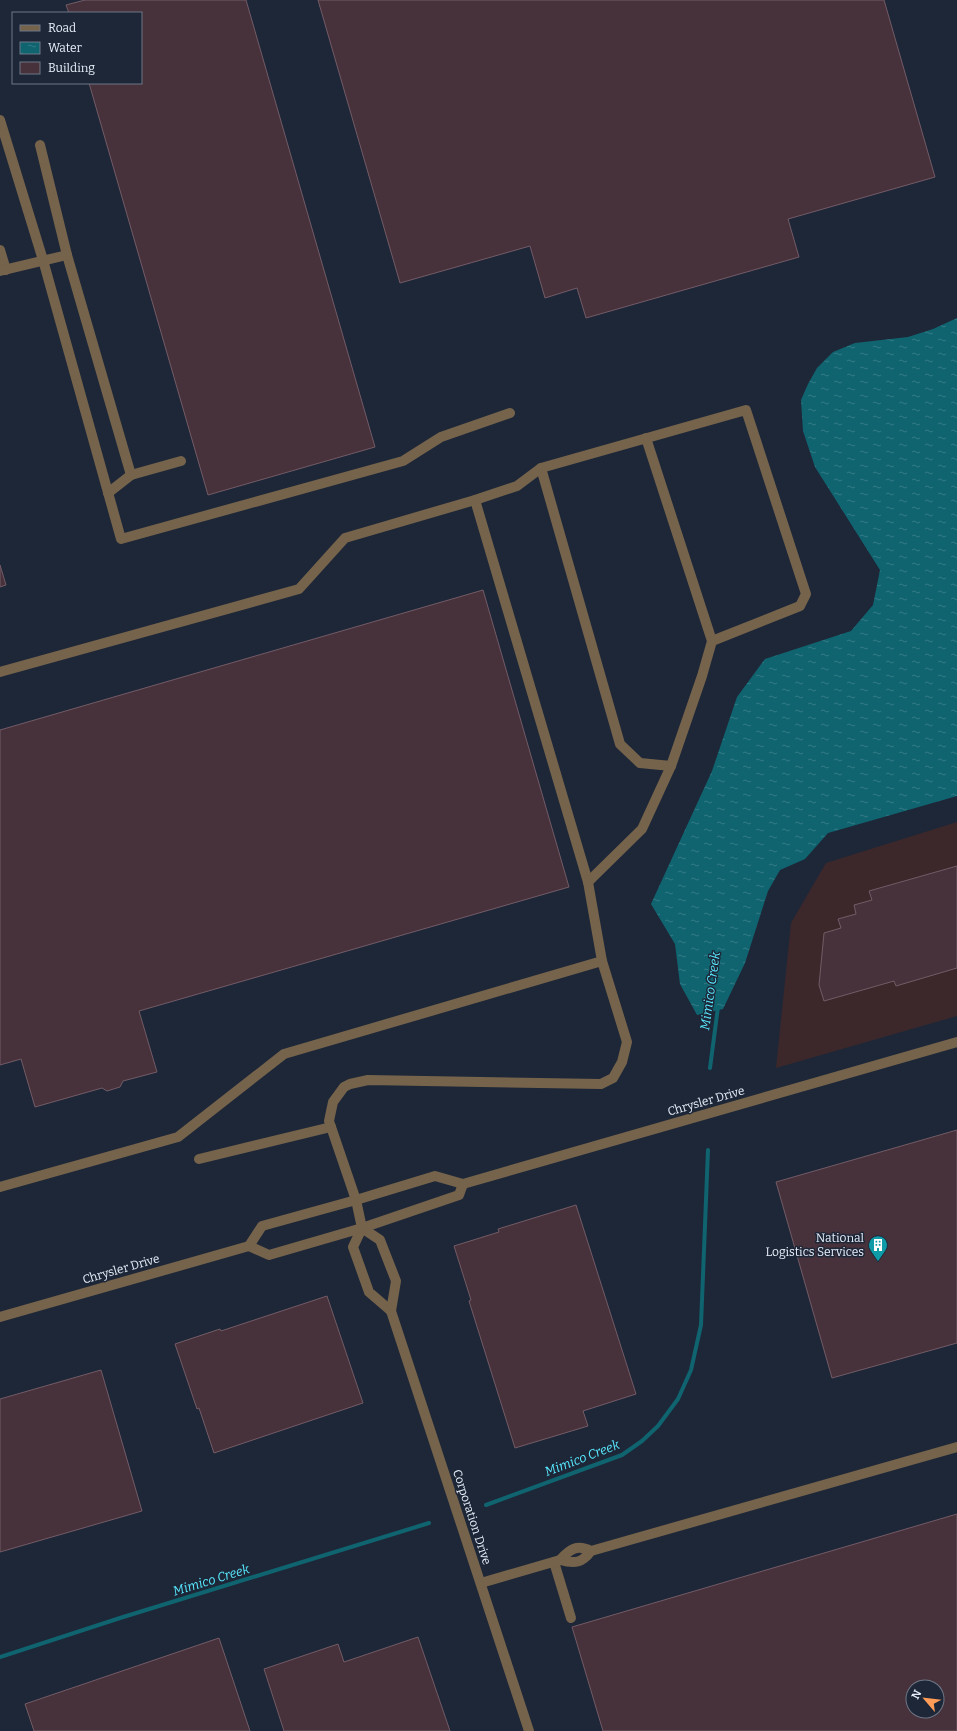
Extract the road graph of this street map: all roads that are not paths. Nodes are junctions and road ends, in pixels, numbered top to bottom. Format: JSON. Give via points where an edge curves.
{"nodes":[{"id":1,"x":0,"y":120,"type":"edge"},
{"id":2,"x":40,"y":145,"type":"dead end"},
{"id":3,"x":0,"y":250,"type":"edge"},
{"id":4,"x":67,"y":255,"type":"junction"},
{"id":5,"x":43,"y":260,"type":"junction"},
{"id":6,"x":3,"y":270,"type":"edge"},
{"id":7,"x":510,"y":413,"type":"dead end"},
{"id":8,"x":646,"y":438,"type":"junction"},
{"id":9,"x":181,"y":462,"type":"dead end"},
{"id":10,"x":540,"y":468,"type":"junction"},
{"id":11,"x":131,"y":475,"type":"junction"},
{"id":12,"x":108,"y":493,"type":"junction"},
{"id":13,"x":474,"y":500,"type":"junction"},
{"id":14,"x":712,"y":641,"type":"junction"},
{"id":15,"x":0,"y":672,"type":"edge"},
{"id":16,"x":671,"y":766,"type":"junction"},
{"id":17,"x":588,"y":882,"type":"junction"},
{"id":18,"x":602,"y":961,"type":"junction"},
{"id":19,"x":957,"y":1042,"type":"edge"},
{"id":20,"x":331,"y":1127,"type":"junction"},
{"id":21,"x":199,"y":1159,"type":"dead end"},
{"id":22,"x":463,"y":1184,"type":"junction"},
{"id":23,"x":0,"y":1186,"type":"edge"},
{"id":24,"x":356,"y":1200,"type":"junction"},
{"id":25,"x":362,"y":1228,"type":"junction"},
{"id":26,"x":249,"y":1246,"type":"junction"},
{"id":27,"x":391,"y":1311,"type":"junction"},
{"id":28,"x":0,"y":1316,"type":"edge"},
{"id":29,"x":957,"y":1447,"type":"edge"},
{"id":30,"x":557,"y":1561,"type":"junction"},
{"id":31,"x":481,"y":1583,"type":"junction"},
{"id":32,"x":571,"y":1618,"type":"dead end"},
{"id":33,"x":529,"y":1731,"type":"edge"}],
"edges":[{"from":1,"to":5,"type":"street"},
{"from":2,"to":4,"type":"street"},
{"from":3,"to":6,"type":"street"},
{"from":4,"to":5,"type":"street"},
{"from":4,"to":11,"type":"street"},
{"from":5,"to":6,"type":"street"},
{"from":5,"to":12,"type":"street"},
{"from":7,"to":12,"type":"street","via":[[441,437],[403,461],[121,539]]},
{"from":8,"to":10,"type":"street"},
{"from":8,"to":14,"type":"street"},
{"from":8,"to":14,"type":"street","via":[[746,410],[806,594],[800,606]]},
{"from":9,"to":11,"type":"street"},
{"from":10,"to":13,"type":"street","via":[[517,486]]},
{"from":10,"to":16,"type":"street","via":[[620,744],[640,763]]},
{"from":11,"to":12,"type":"street"},
{"from":13,"to":15,"type":"street","via":[[345,538],[299,589]]},
{"from":13,"to":17,"type":"street"},
{"from":14,"to":16,"type":"street"},
{"from":16,"to":17,"type":"street","via":[[642,829]]},
{"from":17,"to":18,"type":"street"},
{"from":18,"to":20,"type":"street","via":[[627,1042],[622,1062],[613,1078],[601,1084],[358,1081],[344,1087],[332,1102],[329,1121]]},
{"from":18,"to":23,"type":"street","via":[[284,1054],[178,1137]]},
{"from":19,"to":22,"type":"street","name":"Chrysler Drive"},
{"from":20,"to":21,"type":"street"},
{"from":20,"to":24,"type":"street"},
{"from":22,"to":24,"type":"street","via":[[435,1176]]},
{"from":22,"to":25,"type":"street","via":[[459,1195]]},
{"from":24,"to":25,"type":"street"},
{"from":24,"to":26,"type":"street","via":[[262,1226]]},
{"from":25,"to":26,"type":"street","via":[[269,1255]]},
{"from":25,"to":27,"type":"street","name":"Corporation Drive","via":[[380,1240],[396,1281]]},
{"from":25,"to":27,"type":"street","via":[[353,1247],[369,1292]]},
{"from":26,"to":28,"type":"street","name":"Chrysler Drive"},
{"from":27,"to":31,"type":"street","name":"Corporation Drive"},
{"from":29,"to":30,"type":"street","via":[[591,1551],[581,1547],[568,1551]]},
{"from":30,"to":31,"type":"street"},
{"from":30,"to":32,"type":"street"},
{"from":31,"to":33,"type":"street","name":"Corporation Drive"}]}
